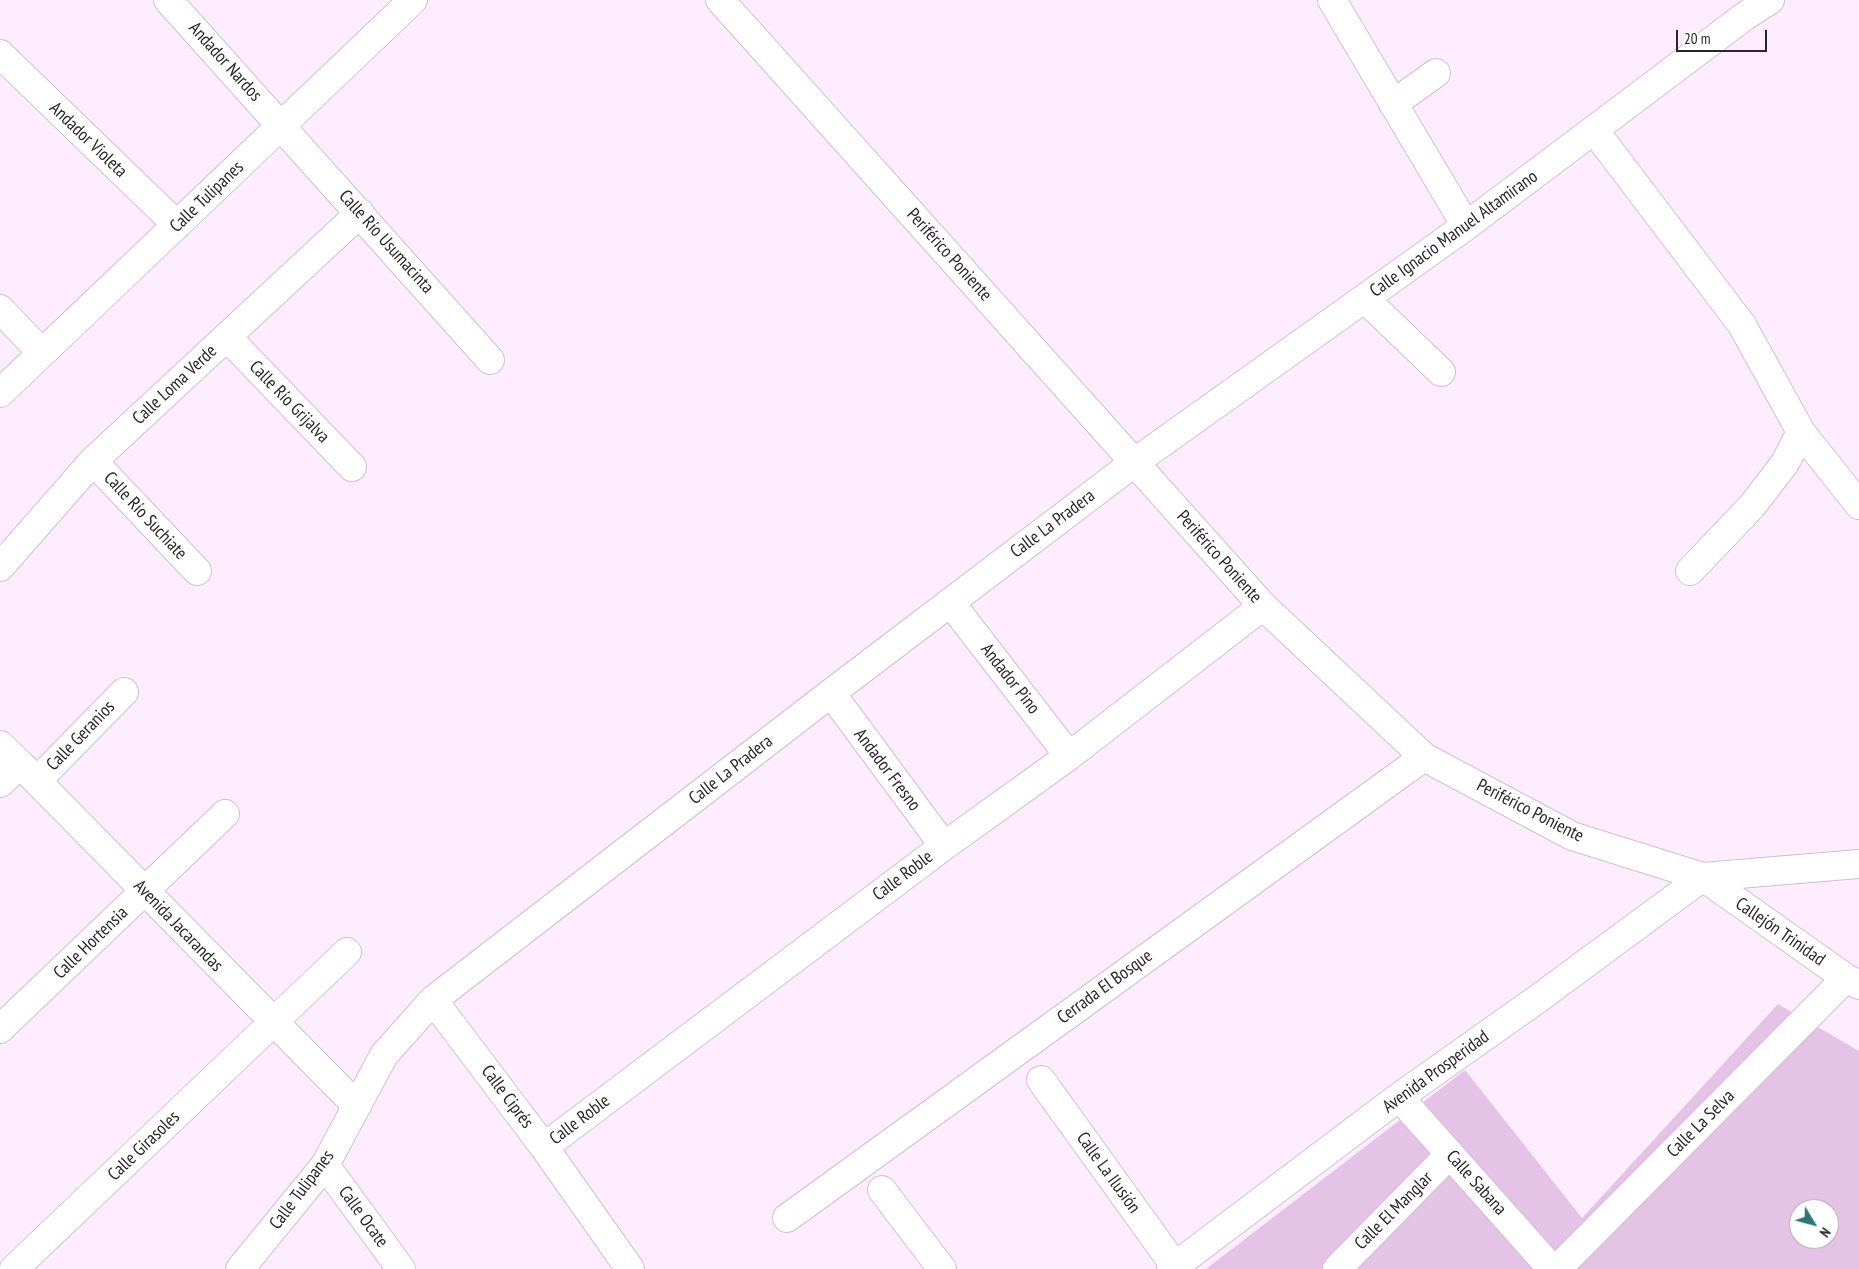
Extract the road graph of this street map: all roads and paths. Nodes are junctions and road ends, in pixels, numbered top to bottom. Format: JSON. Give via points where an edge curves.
{"nodes":[{"id":1,"x":168,"y":0,"type":"edge"},
{"id":2,"x":413,"y":0,"type":"edge"},
{"id":3,"x":720,"y":0,"type":"edge"},
{"id":4,"x":1332,"y":0,"type":"edge"},
{"id":5,"x":1770,"y":0,"type":"edge"},
{"id":6,"x":1740,"y":8,"type":"edge"},
{"id":7,"x":0,"y":54,"type":"edge"},
{"id":8,"x":1436,"y":73,"type":"dead end"},
{"id":9,"x":1394,"y":104,"type":"junction"},
{"id":10,"x":282,"y":125,"type":"junction"},
{"id":11,"x":1594,"y":130,"type":"junction"},
{"id":12,"x":360,"y":213,"type":"junction"},
{"id":13,"x":176,"y":225,"type":"junction"},
{"id":14,"x":1466,"y":226,"type":"junction"},
{"id":15,"x":1365,"y":299,"type":"junction"},
{"id":16,"x":0,"y":309,"type":"edge"},
{"id":17,"x":226,"y":337,"type":"junction"},
{"id":18,"x":42,"y":353,"type":"junction"},
{"id":19,"x":490,"y":360,"type":"dead end"},
{"id":20,"x":1441,"y":372,"type":"dead end"},
{"id":21,"x":0,"y":393,"type":"edge"},
{"id":22,"x":1801,"y":432,"type":"junction"},
{"id":23,"x":93,"y":461,"type":"junction"},
{"id":24,"x":1135,"y":462,"type":"junction"},
{"id":25,"x":352,"y":467,"type":"dead end"},
{"id":26,"x":1859,"y":505,"type":"edge"},
{"id":27,"x":0,"y":567,"type":"edge"},
{"id":28,"x":197,"y":571,"type":"dead end"},
{"id":29,"x":1690,"y":571,"type":"dead end"},
{"id":30,"x":950,"y":602,"type":"junction"},
{"id":31,"x":1263,"y":606,"type":"junction"},
{"id":32,"x":124,"y":692,"type":"dead end"},
{"id":33,"x":831,"y":693,"type":"junction"},
{"id":34,"x":0,"y":745,"type":"edge"},
{"id":35,"x":1069,"y":756,"type":"junction"},
{"id":36,"x":1424,"y":756,"type":"junction"},
{"id":37,"x":28,"y":773,"type":"junction"},
{"id":38,"x":0,"y":784,"type":"edge"},
{"id":39,"x":225,"y":814,"type":"dead end"},
{"id":40,"x":944,"y":846,"type":"junction"},
{"id":41,"x":1859,"y":864,"type":"edge"},
{"id":42,"x":1703,"y":877,"type":"junction"},
{"id":43,"x":145,"y":892,"type":"junction"},
{"id":44,"x":348,"y":952,"type":"dead end"},
{"id":45,"x":1853,"y":982,"type":"edge"},
{"id":46,"x":433,"y":1000,"type":"junction"},
{"id":47,"x":273,"y":1023,"type":"junction"},
{"id":48,"x":0,"y":1029,"type":"edge"},
{"id":49,"x":1041,"y":1080,"type":"dead end"},
{"id":50,"x":1399,"y":1097,"type":"junction"},
{"id":51,"x":357,"y":1106,"type":"junction"},
{"id":52,"x":544,"y":1147,"type":"junction"},
{"id":53,"x":1450,"y":1154,"type":"junction"},
{"id":54,"x":325,"y":1165,"type":"junction"},
{"id":55,"x":882,"y":1190,"type":"dead end"},
{"id":56,"x":787,"y":1218,"type":"dead end"},
{"id":57,"x":1173,"y":1267,"type":"edge"},
{"id":58,"x":14,"y":1269,"type":"edge"},
{"id":59,"x":240,"y":1269,"type":"edge"},
{"id":60,"x":401,"y":1269,"type":"edge"},
{"id":61,"x":630,"y":1269,"type":"edge"},
{"id":62,"x":942,"y":1269,"type":"edge"},
{"id":63,"x":1337,"y":1269,"type":"edge"},
{"id":64,"x":1552,"y":1269,"type":"edge"},
{"id":65,"x":1557,"y":1269,"type":"edge"}],
"edges":[{"from":1,"to":10,"type":"street","name":"Andador Nardos"},
{"from":2,"to":10,"type":"street","name":"Calle Tulipanes"},
{"from":3,"to":24,"type":"street","name":"Periférico Poniente"},
{"from":4,"to":9,"type":"street"},
{"from":5,"to":6,"type":"street","name":"Calle Ignacio Manuel Altamirano"},
{"from":6,"to":11,"type":"street","name":"Calle Ignacio Manuel Altamirano"},
{"from":7,"to":13,"type":"street","name":"Andador Violeta"},
{"from":8,"to":9,"type":"street"},
{"from":9,"to":14,"type":"street"},
{"from":10,"to":12,"type":"street","name":"Calle Río Usumacinta"},
{"from":10,"to":13,"type":"street","name":"Calle Tulipanes"},
{"from":11,"to":14,"type":"street","name":"Calle Ignacio Manuel Altamirano"},
{"from":11,"to":22,"type":"street","via":[[1742,325]]},
{"from":12,"to":17,"type":"street","name":"Calle Loma Verde"},
{"from":12,"to":19,"type":"street","name":"Calle Río Usumacinta"},
{"from":13,"to":18,"type":"street","name":"Calle Tulipanes"},
{"from":14,"to":15,"type":"street","name":"Calle Ignacio Manuel Altamirano"},
{"from":15,"to":20,"type":"street"},
{"from":15,"to":24,"type":"street","name":"Calle Ignacio Manuel Altamirano"},
{"from":16,"to":18,"type":"street"},
{"from":17,"to":23,"type":"street","name":"Calle Loma Verde"},
{"from":17,"to":25,"type":"street","name":"Calle Río Grijalva"},
{"from":18,"to":21,"type":"street","name":"Calle Tulipanes"},
{"from":22,"to":26,"type":"street"},
{"from":22,"to":29,"type":"street","via":[[1785,463],[1752,506]]},
{"from":23,"to":27,"type":"street","name":"Calle Loma Verde"},
{"from":23,"to":28,"type":"street","name":"Calle Río Suchiate"},
{"from":24,"to":30,"type":"street","name":"Calle La Pradera"},
{"from":24,"to":31,"type":"street","name":"Periférico Poniente"},
{"from":30,"to":33,"type":"street","name":"Calle La Pradera"},
{"from":30,"to":35,"type":"street","name":"Andador Pino"},
{"from":31,"to":35,"type":"street","name":"Calle Roble"},
{"from":31,"to":36,"type":"street","name":"Periférico Poniente"},
{"from":32,"to":37,"type":"street","name":"Calle Geranios"},
{"from":33,"to":40,"type":"street","name":"Andador Fresno"},
{"from":33,"to":46,"type":"street","name":"Calle La Pradera"},
{"from":34,"to":37,"type":"street","name":"Avenida Jacarandas"},
{"from":35,"to":40,"type":"street","name":"Calle Roble"},
{"from":36,"to":42,"type":"street","name":"Periférico Poniente","via":[[1572,836]]},
{"from":36,"to":56,"type":"street","name":"Cerrada El Bosque"},
{"from":37,"to":38,"type":"street","name":"Calle Geranios"},
{"from":37,"to":43,"type":"street","name":"Avenida Jacarandas"},
{"from":39,"to":43,"type":"street","name":"Calle Hortensia"},
{"from":40,"to":52,"type":"street","name":"Calle Roble"},
{"from":41,"to":42,"type":"street","name":"Periférico Poniente"},
{"from":42,"to":45,"type":"street","name":"Callejón Trinidad"},
{"from":42,"to":50,"type":"street","name":"Avenida Prosperidad"},
{"from":43,"to":47,"type":"street","name":"Avenida Jacarandas"},
{"from":43,"to":48,"type":"street","name":"Calle Hortensia"},
{"from":44,"to":47,"type":"street","name":"Calle Girasoles"},
{"from":45,"to":65,"type":"street","name":"Calle La Selva"},
{"from":46,"to":51,"type":"street","name":"Calle La Pradera","via":[[384,1056]]},
{"from":46,"to":52,"type":"street","name":"Calle Ciprés"},
{"from":47,"to":51,"type":"street","name":"Avenida Jacarandas"},
{"from":47,"to":58,"type":"street","name":"Calle Girasoles"},
{"from":49,"to":57,"type":"street","name":"Calle La Ilusión"},
{"from":50,"to":53,"type":"street","name":"Calle Sabana"},
{"from":50,"to":57,"type":"street","name":"Avenida Prosperidad"},
{"from":51,"to":54,"type":"street","name":"Calle Tulipanes"},
{"from":52,"to":61,"type":"street","name":"Calle Ciprés"},
{"from":53,"to":63,"type":"street","name":"Calle El Manglar"},
{"from":53,"to":64,"type":"street","name":"Calle Sabana"},
{"from":54,"to":59,"type":"street","name":"Calle Tulipanes"},
{"from":54,"to":60,"type":"street","name":"Calle Ocate"},
{"from":55,"to":62,"type":"street"}]}
